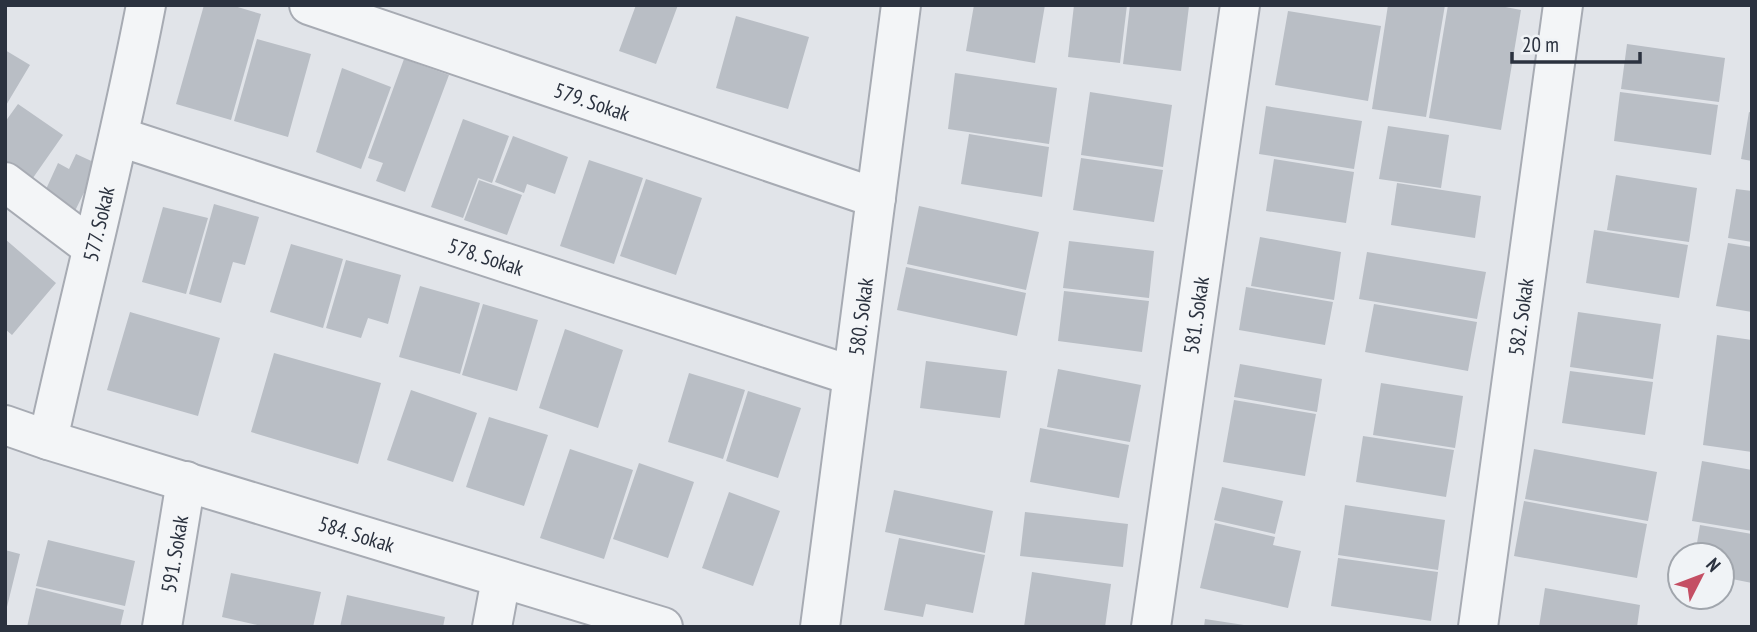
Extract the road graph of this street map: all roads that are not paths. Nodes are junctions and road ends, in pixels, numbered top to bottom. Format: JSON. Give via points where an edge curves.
{"nodes":[{"id":1,"x":146,"y":5,"type":"edge"},
{"id":2,"x":309,"y":5,"type":"edge"},
{"id":3,"x":901,"y":5,"type":"edge"},
{"id":4,"x":1240,"y":5,"type":"edge"},
{"id":5,"x":1563,"y":5,"type":"edge"},
{"id":6,"x":120,"y":137,"type":"junction"},
{"id":7,"x":5,"y":183,"type":"edge"},
{"id":8,"x":876,"y":198,"type":"junction"},
{"id":9,"x":91,"y":247,"type":"junction"},
{"id":10,"x":850,"y":375,"type":"junction"},
{"id":11,"x":5,"y":425,"type":"edge"},
{"id":12,"x":48,"y":440,"type":"junction"},
{"id":13,"x":186,"y":481,"type":"junction"},
{"id":14,"x":501,"y":579,"type":"junction"},
{"id":15,"x":162,"y":627,"type":"edge"},
{"id":16,"x":492,"y":627,"type":"edge"},
{"id":17,"x":663,"y":627,"type":"edge"},
{"id":18,"x":820,"y":627,"type":"edge"},
{"id":19,"x":1151,"y":627,"type":"edge"},
{"id":20,"x":1478,"y":627,"type":"edge"}],
"edges":[{"from":1,"to":6,"type":"street","name":"577. Sokak"},
{"from":2,"to":8,"type":"street","name":"579. Sokak"},
{"from":3,"to":8,"type":"street","name":"580. Sokak"},
{"from":4,"to":19,"type":"street","name":"581. Sokak"},
{"from":5,"to":20,"type":"street","name":"582. Sokak"},
{"from":6,"to":9,"type":"street","name":"577. Sokak"},
{"from":6,"to":10,"type":"street","name":"578. Sokak"},
{"from":7,"to":9,"type":"street"},
{"from":8,"to":10,"type":"street","name":"580. Sokak"},
{"from":9,"to":12,"type":"street","name":"577. Sokak"},
{"from":10,"to":18,"type":"street","name":"580. Sokak"},
{"from":11,"to":12,"type":"street","name":"584. Sokak"},
{"from":12,"to":13,"type":"street","name":"584. Sokak"},
{"from":13,"to":14,"type":"street","name":"584. Sokak"},
{"from":13,"to":15,"type":"street","name":"591. Sokak"},
{"from":14,"to":16,"type":"street"},
{"from":14,"to":17,"type":"street","name":"584. Sokak"}]}
